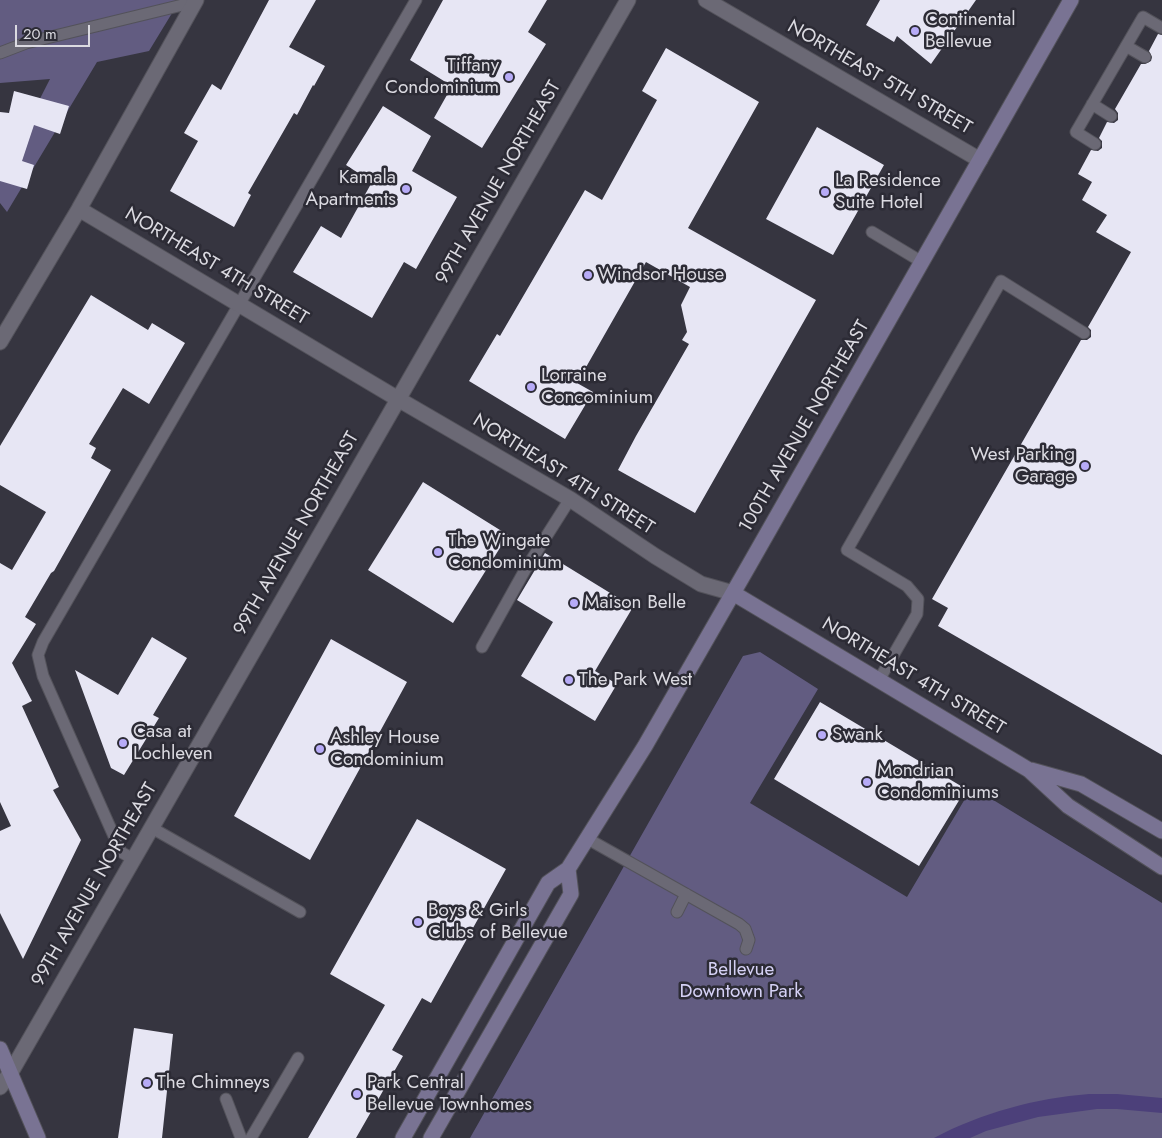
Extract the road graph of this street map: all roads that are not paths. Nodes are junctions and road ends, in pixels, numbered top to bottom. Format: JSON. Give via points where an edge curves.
{"nodes":[{"id":1,"x":416,"y":0,"type":"edge"},
{"id":2,"x":628,"y":0,"type":"edge"},
{"id":3,"x":706,"y":0,"type":"edge"},
{"id":4,"x":1071,"y":0,"type":"edge"},
{"id":5,"x":196,"y":1,"type":"edge"},
{"id":6,"x":1162,"y":28,"type":"edge"},
{"id":7,"x":1126,"y":46,"type":"junction"},
{"id":8,"x":0,"y":52,"type":"edge"},
{"id":9,"x":1145,"y":58,"type":"dead end"},
{"id":10,"x":1092,"y":104,"type":"junction"},
{"id":11,"x":1111,"y":116,"type":"dead end"},
{"id":12,"x":1095,"y":144,"type":"dead end"},
{"id":13,"x":980,"y":160,"type":"junction"},
{"id":14,"x":79,"y":209,"type":"junction"},
{"id":15,"x":872,"y":232,"type":"dead end"},
{"id":16,"x":922,"y":262,"type":"junction"},
{"id":17,"x":240,"y":305,"type":"junction"},
{"id":18,"x":1084,"y":333,"type":"dead end"},
{"id":19,"x":0,"y":342,"type":"edge"},
{"id":20,"x":398,"y":399,"type":"junction"},
{"id":21,"x":570,"y":499,"type":"junction"},
{"id":22,"x":733,"y":593,"type":"junction"},
{"id":23,"x":482,"y":647,"type":"dead end"},
{"id":24,"x":879,"y":680,"type":"junction"},
{"id":25,"x":1029,"y":770,"type":"junction"},
{"id":26,"x":152,"y":828,"type":"junction"},
{"id":27,"x":1162,"y":832,"type":"edge"},
{"id":28,"x":588,"y":839,"type":"junction"},
{"id":29,"x":133,"y":859,"type":"junction"},
{"id":30,"x":1162,"y":867,"type":"edge"},
{"id":31,"x":568,"y":869,"type":"junction"},
{"id":32,"x":686,"y":894,"type":"junction"},
{"id":33,"x":300,"y":912,"type":"dead end"},
{"id":34,"x":677,"y":912,"type":"dead end"},
{"id":35,"x":746,"y":949,"type":"dead end"},
{"id":36,"x":0,"y":1049,"type":"edge"},
{"id":37,"x":298,"y":1058,"type":"dead end"},
{"id":38,"x":11,"y":1072,"type":"junction"},
{"id":39,"x":0,"y":1087,"type":"edge"},
{"id":40,"x":226,"y":1099,"type":"dead end"},
{"id":41,"x":38,"y":1138,"type":"edge"},
{"id":42,"x":241,"y":1138,"type":"edge"},
{"id":43,"x":251,"y":1138,"type":"edge"},
{"id":44,"x":402,"y":1138,"type":"edge"},
{"id":45,"x":431,"y":1138,"type":"edge"}],
"edges":[{"from":1,"to":17,"type":"lane"},
{"from":2,"to":20,"type":"street","name":"99TH AVENUE NORTHEAST"},
{"from":3,"to":13,"type":"street","name":"NORTHEAST 5TH STREET"},
{"from":4,"to":13,"type":"main road","name":"100TH AVENUE NORTHEAST"},
{"from":5,"to":8,"type":"lane"},
{"from":5,"to":14,"type":"street"},
{"from":6,"to":7,"type":"lane","via":[[1143,17]]},
{"from":7,"to":9,"type":"lane"},
{"from":7,"to":10,"type":"lane"},
{"from":10,"to":11,"type":"lane"},
{"from":10,"to":12,"type":"lane","via":[[1076,132]]},
{"from":13,"to":16,"type":"main road","name":"100TH AVENUE NORTHEAST"},
{"from":14,"to":17,"type":"street","name":"NORTHEAST 4TH STREET"},
{"from":14,"to":19,"type":"street"},
{"from":15,"to":16,"type":"lane"},
{"from":16,"to":22,"type":"main road","name":"100TH AVENUE NORTHEAST"},
{"from":17,"to":20,"type":"street","name":"NORTHEAST 4TH STREET"},
{"from":17,"to":29,"type":"lane","via":[[43,642],[38,656],[43,676],[121,852]]},
{"from":18,"to":24,"type":"lane","via":[[1001,281],[847,550],[907,586],[918,599],[917,614]]},
{"from":20,"to":21,"type":"street","name":"NORTHEAST 4TH STREET"},
{"from":20,"to":26,"type":"street","name":"99TH AVENUE NORTHEAST"},
{"from":21,"to":22,"type":"street","name":"NORTHEAST 4TH STREET","via":[[701,584]]},
{"from":21,"to":23,"type":"lane"},
{"from":22,"to":24,"type":"main road","name":"NORTHEAST 4TH STREET"},
{"from":22,"to":28,"type":"main road","name":"100TH AVENUE NORTHEAST"},
{"from":24,"to":25,"type":"main road","name":"NORTHEAST 4TH STREET"},
{"from":25,"to":27,"type":"main road","name":"NORTHEAST 4TH STREET","via":[[1081,784]]},
{"from":25,"to":30,"type":"main road","name":"NORTHEAST 4TH STREET","via":[[1068,806]]},
{"from":26,"to":29,"type":"street","name":"99TH AVENUE NORTHEAST"},
{"from":26,"to":33,"type":"lane"},
{"from":28,"to":31,"type":"main road","name":"100TH AVENUE NORTHEAST"},
{"from":28,"to":32,"type":"lane"},
{"from":29,"to":38,"type":"street","name":"99TH AVENUE NORTHEAST"},
{"from":31,"to":44,"type":"main road","name":"100TH AVENUE NORTHEAST","via":[[548,883]]},
{"from":31,"to":45,"type":"main road","via":[[571,894]]},
{"from":32,"to":34,"type":"lane"},
{"from":32,"to":35,"type":"lane","via":[[745,929],[749,940]]},
{"from":36,"to":38,"type":"main road"},
{"from":37,"to":43,"type":"lane"},
{"from":38,"to":39,"type":"street","name":"99TH AVENUE NORTHEAST"},
{"from":38,"to":41,"type":"main road"},
{"from":40,"to":42,"type":"lane"}]}
